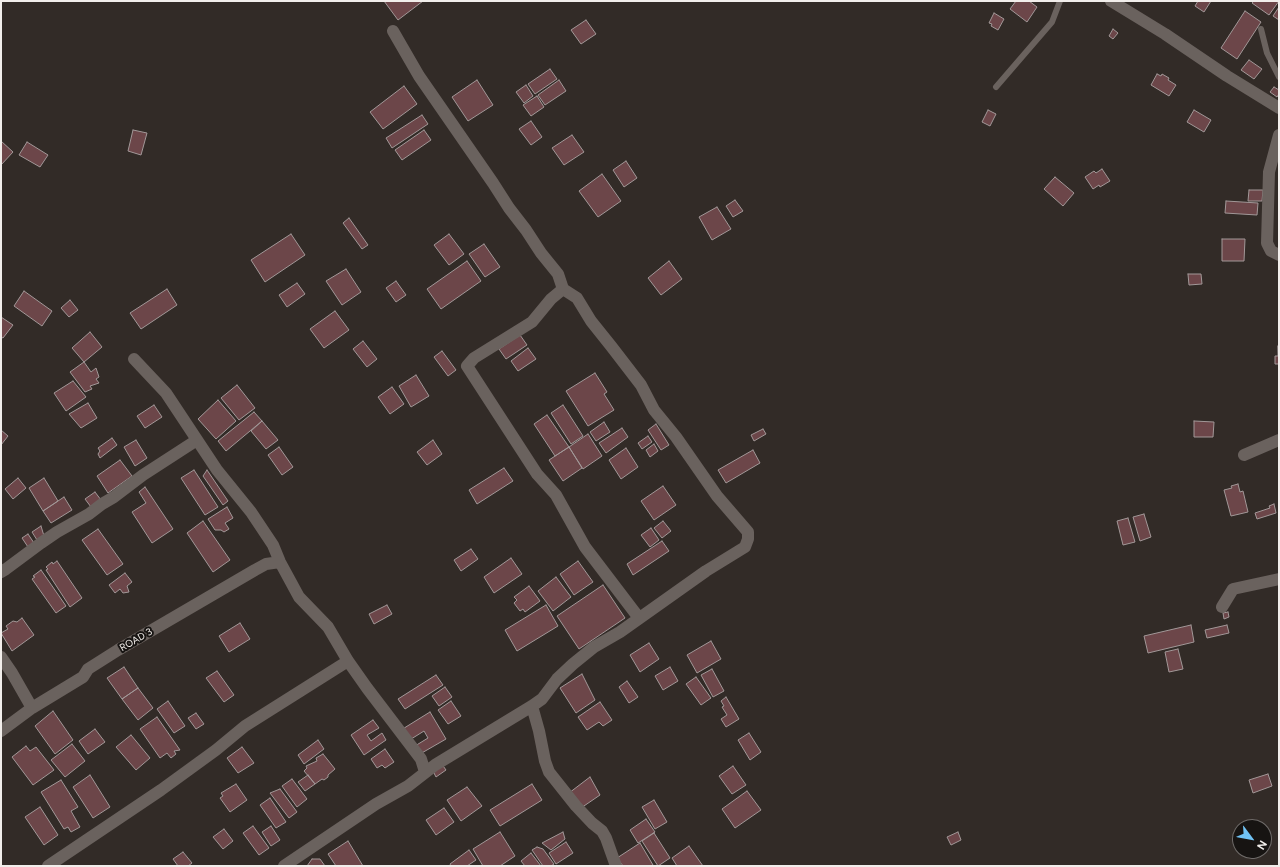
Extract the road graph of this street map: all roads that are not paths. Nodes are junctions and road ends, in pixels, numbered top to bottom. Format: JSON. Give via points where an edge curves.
{"nodes":[{"id":1,"x":1060,"y":1,"type":"edge"},
{"id":2,"x":1111,"y":1,"type":"edge"},
{"id":3,"x":1262,"y":29,"type":"dead end"},
{"id":4,"x":393,"y":31,"type":"dead end"},
{"id":5,"x":1279,"y":77,"type":"edge"},
{"id":6,"x":996,"y":87,"type":"dead end"},
{"id":7,"x":1279,"y":108,"type":"edge"},
{"id":8,"x":1279,"y":135,"type":"edge"},
{"id":9,"x":1279,"y":255,"type":"edge"},
{"id":10,"x":563,"y":289,"type":"junction"},
{"id":11,"x":134,"y":359,"type":"dead end"},
{"id":12,"x":197,"y":440,"type":"junction"},
{"id":13,"x":1279,"y":440,"type":"edge"},
{"id":14,"x":1244,"y":455,"type":"dead end"},
{"id":15,"x":280,"y":562,"type":"junction"},
{"id":16,"x":1,"y":572,"type":"edge"},
{"id":17,"x":1279,"y":579,"type":"edge"},
{"id":18,"x":1222,"y":607,"type":"dead end"},
{"id":19,"x":640,"y":618,"type":"junction"},
{"id":20,"x":1,"y":657,"type":"edge"},
{"id":21,"x":348,"y":660,"type":"junction"},
{"id":22,"x":532,"y":706,"type":"junction"},
{"id":23,"x":32,"y":708,"type":"junction"},
{"id":24,"x":1,"y":731,"type":"edge"},
{"id":25,"x":421,"y":759,"type":"junction"},
{"id":26,"x":435,"y":765,"type":"junction"},
{"id":27,"x":425,"y":772,"type":"junction"},
{"id":28,"x":48,"y":866,"type":"edge"},
{"id":29,"x":286,"y":866,"type":"edge"},
{"id":30,"x":616,"y":866,"type":"edge"}],
"edges":[{"from":1,"to":6,"type":"lane","via":[[1052,22]]},
{"from":2,"to":7,"type":"street"},
{"from":3,"to":5,"type":"lane","via":[[1267,53]]},
{"from":4,"to":10,"type":"street","via":[[419,76],[509,208],[558,274]]},
{"from":8,"to":9,"type":"street","via":[[1269,172],[1267,244],[1271,251]]},
{"from":10,"to":19,"type":"street","via":[[550,299],[532,322],[474,358],[467,366],[537,474],[556,495],[585,547]]},
{"from":10,"to":19,"type":"street","via":[[577,298],[591,321],[641,385],[654,410],[717,496],[748,532],[744,547]]},
{"from":11,"to":12,"type":"street","via":[[166,393]]},
{"from":12,"to":15,"type":"street","via":[[251,512],[273,545]]},
{"from":12,"to":16,"type":"street"},
{"from":13,"to":14,"type":"street"},
{"from":15,"to":21,"type":"street","via":[[299,597],[328,627]]},
{"from":15,"to":23,"type":"street","name":"ROAD 3","via":[[266,564],[118,650],[88,669],[83,677]]},
{"from":17,"to":18,"type":"street","via":[[1233,589]]},
{"from":19,"to":22,"type":"street","via":[[572,664],[542,699]]},
{"from":20,"to":23,"type":"street"},
{"from":21,"to":25,"type":"street"},
{"from":21,"to":28,"type":"street","via":[[245,726],[161,790]]},
{"from":22,"to":26,"type":"street"},
{"from":22,"to":30,"type":"street","via":[[549,772],[576,806],[602,831]]},
{"from":23,"to":24,"type":"street","name":"ROAD 3"},
{"from":25,"to":26,"type":"street"},
{"from":25,"to":27,"type":"street"},
{"from":26,"to":27,"type":"street"},
{"from":27,"to":29,"type":"street","via":[[408,786],[376,804]]}]}
